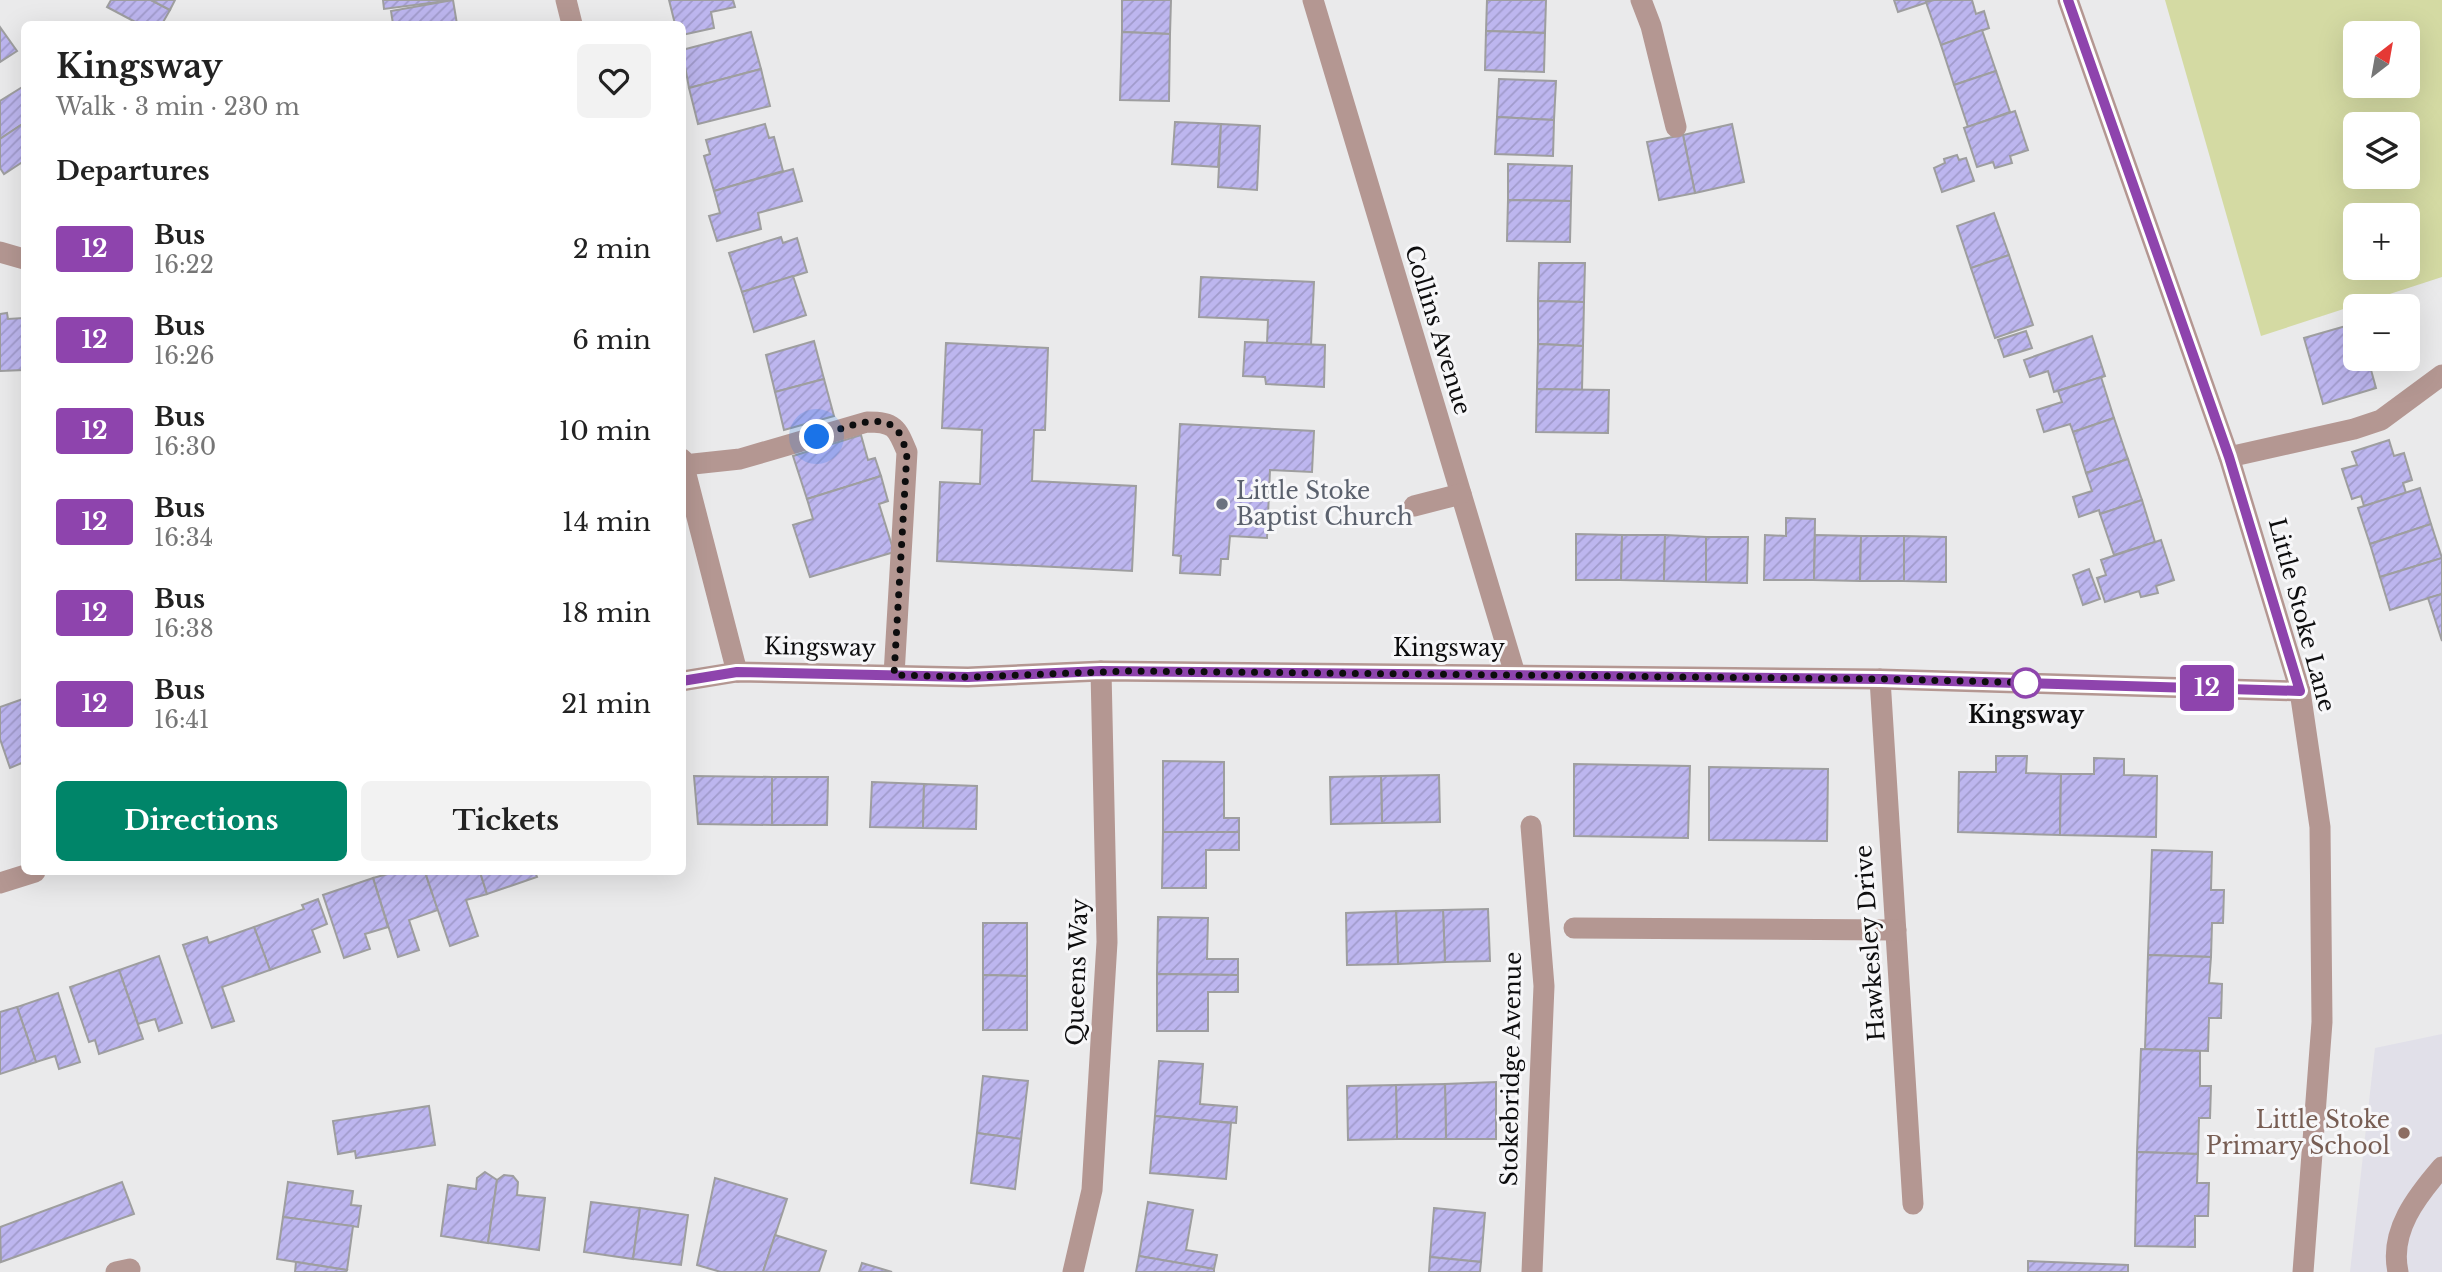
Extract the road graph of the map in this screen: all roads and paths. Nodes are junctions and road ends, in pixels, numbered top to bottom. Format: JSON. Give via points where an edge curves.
{"nodes":[{"id":1,"x":566,"y":0,"type":"edge"},
{"id":2,"x":1313,"y":0,"type":"edge"},
{"id":3,"x":1641,"y":0,"type":"edge"},
{"id":4,"x":2068,"y":0,"type":"edge"},
{"id":5,"x":571,"y":21,"type":"edge"},
{"id":6,"x":1676,"y":127,"type":"dead end"},
{"id":7,"x":0,"y":252,"type":"edge"},
{"id":8,"x":21,"y":258,"type":"edge"},
{"id":9,"x":2442,"y":375,"type":"edge"},
{"id":10,"x":2229,"y":457,"type":"junction"},
{"id":11,"x":686,"y":462,"type":"edge"},
{"id":12,"x":686,"y":474,"type":"edge"},
{"id":13,"x":1461,"y":494,"type":"junction"},
{"id":14,"x":1414,"y":506,"type":"dead end"},
{"id":15,"x":1101,"y":671,"type":"junction"},
{"id":16,"x":737,"y":672,"type":"junction"},
{"id":17,"x":1515,"y":674,"type":"junction"},
{"id":18,"x":894,"y":675,"type":"junction"},
{"id":19,"x":1880,"y":679,"type":"junction"},
{"id":20,"x":686,"y":680,"type":"edge"},
{"id":21,"x":2300,"y":691,"type":"junction"},
{"id":22,"x":1531,"y":826,"type":"dead end"},
{"id":23,"x":25,"y":875,"type":"edge"},
{"id":24,"x":0,"y":883,"type":"edge"},
{"id":25,"x":1574,"y":928,"type":"dead end"},
{"id":26,"x":1896,"y":930,"type":"junction"},
{"id":27,"x":2442,"y":1167,"type":"edge"},
{"id":28,"x":1913,"y":1204,"type":"dead end"},
{"id":29,"x":1073,"y":1272,"type":"edge"},
{"id":30,"x":1532,"y":1272,"type":"edge"},
{"id":31,"x":2303,"y":1272,"type":"edge"},
{"id":32,"x":2398,"y":1272,"type":"edge"}],
"edges":[{"from":1,"to":5,"type":"street"},
{"from":2,"to":13,"type":"street","name":"Collins Avenue"},
{"from":3,"to":6,"type":"street"},
{"from":4,"to":10,"type":"street","name":"Little Stoke Lane"},
{"from":7,"to":8,"type":"street"},
{"from":9,"to":10,"type":"street","via":[[2381,420]]},
{"from":10,"to":21,"type":"street","name":"Little Stoke Lane"},
{"from":11,"to":18,"type":"street","via":[[740,459],[867,422],[886,422],[898,431],[907,452]]},
{"from":12,"to":16,"type":"street"},
{"from":13,"to":14,"type":"street"},
{"from":13,"to":17,"type":"street","name":"Collins Avenue"},
{"from":15,"to":17,"type":"street","name":"Kingsway"},
{"from":15,"to":18,"type":"street","name":"Kingsway"},
{"from":15,"to":29,"type":"street","name":"Queens Way","via":[[1107,942],[1092,1190]]},
{"from":16,"to":18,"type":"street","name":"Kingsway"},
{"from":16,"to":20,"type":"street","name":"Kingsway"},
{"from":17,"to":19,"type":"street","name":"Kingsway"},
{"from":19,"to":21,"type":"street","name":"Kingsway"},
{"from":19,"to":26,"type":"street","name":"Hawkesley Drive"},
{"from":21,"to":31,"type":"street","name":"Little Stoke Lane","via":[[2320,827],[2322,1022]]},
{"from":22,"to":30,"type":"street","name":"Stokebridge Avenue","via":[[1544,986]]},
{"from":23,"to":24,"type":"street"},
{"from":25,"to":26,"type":"street"},
{"from":26,"to":28,"type":"street","name":"Hawkesley Drive"},
{"from":27,"to":32,"type":"street","via":[[2400,1228]]}]}
